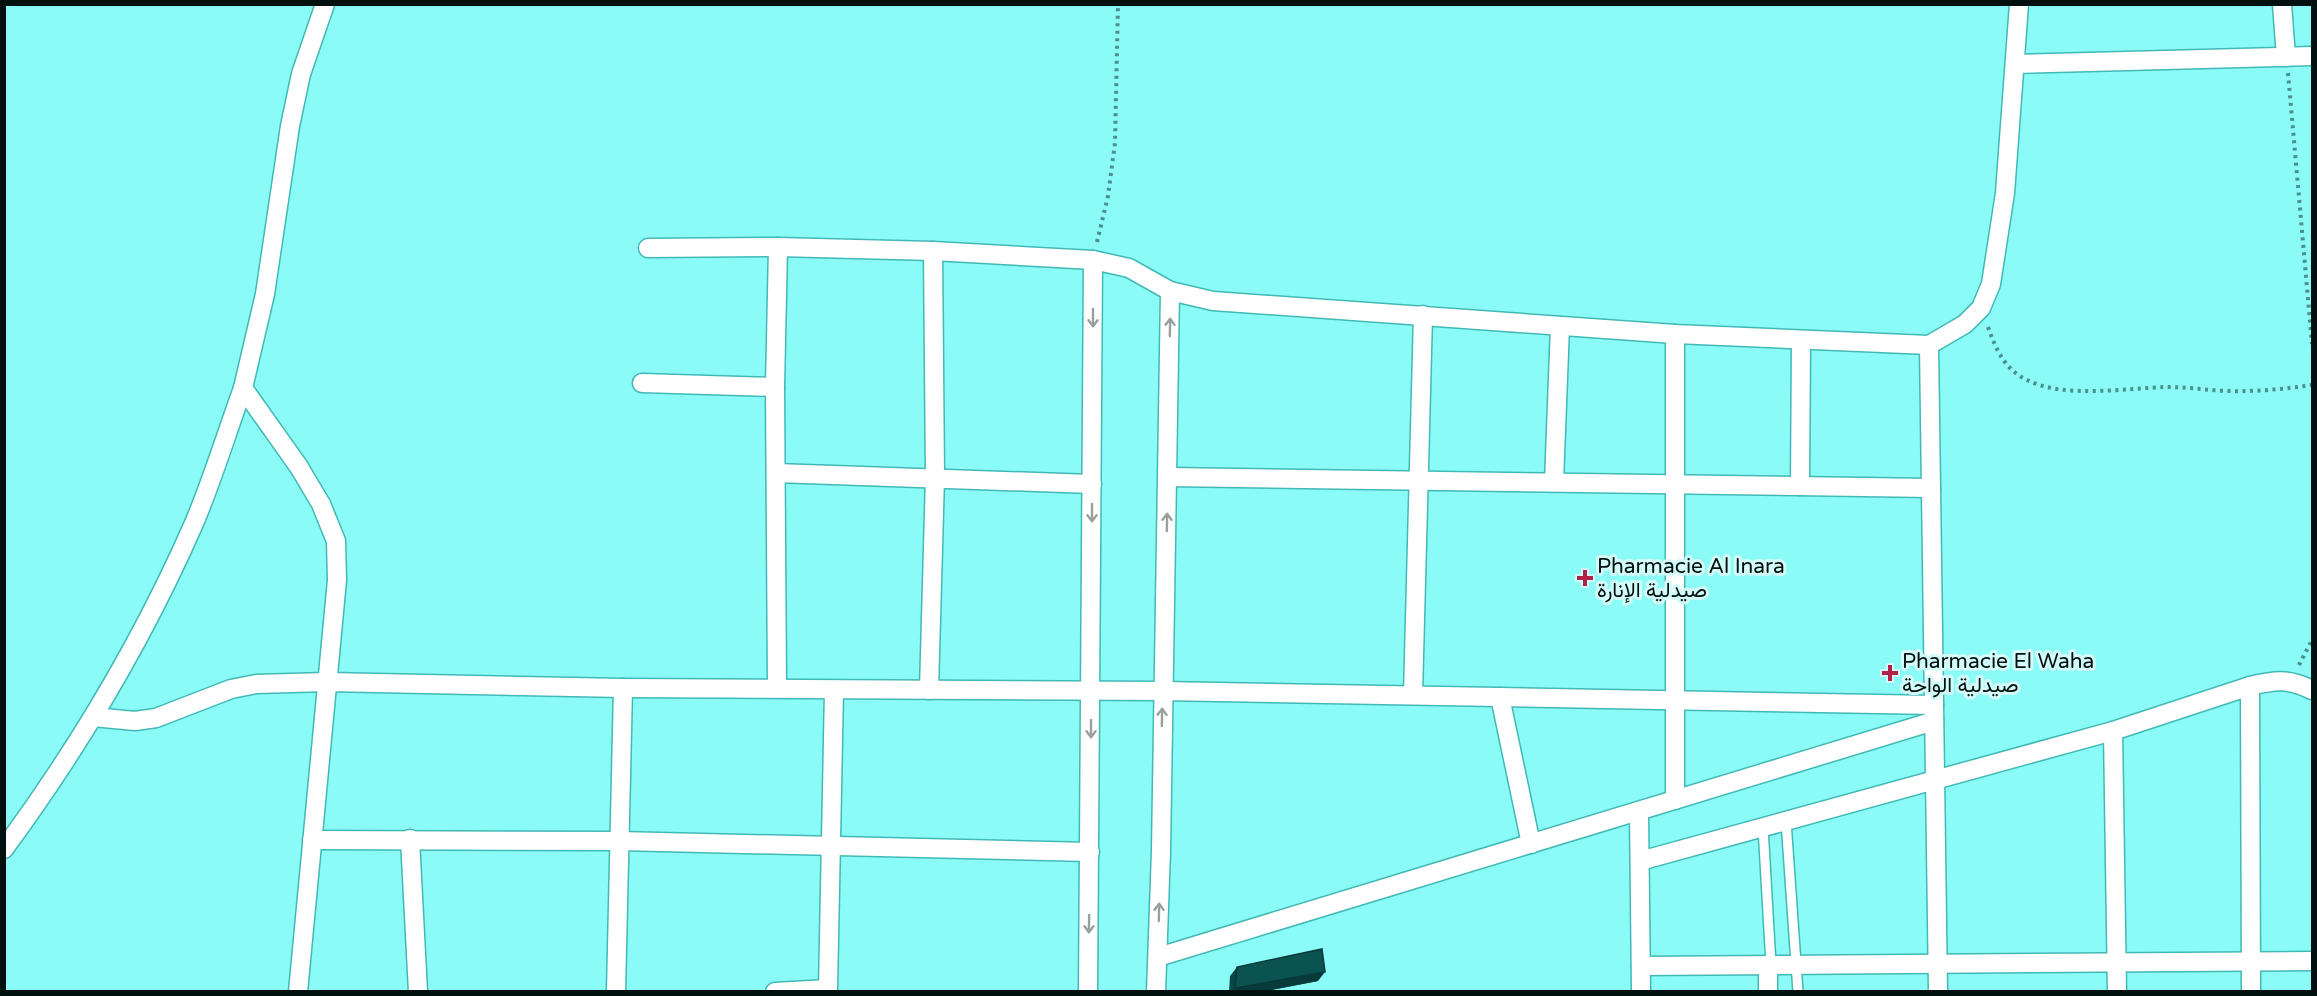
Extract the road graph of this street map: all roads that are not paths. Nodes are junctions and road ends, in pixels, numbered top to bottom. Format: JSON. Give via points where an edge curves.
{"nodes":[{"id":1,"x":325,"y":4,"type":"edge"},
{"id":2,"x":2019,"y":4,"type":"edge"},
{"id":3,"x":2282,"y":4,"type":"edge"},
{"id":4,"x":2313,"y":56,"type":"edge"},
{"id":5,"x":2286,"y":57,"type":"junction"},
{"id":6,"x":2016,"y":64,"type":"junction"},
{"id":7,"x":778,"y":247,"type":"junction"},
{"id":8,"x":648,"y":248,"type":"dead end"},
{"id":9,"x":933,"y":251,"type":"junction"},
{"id":10,"x":1093,"y":260,"type":"junction"},
{"id":11,"x":1170,"y":291,"type":"junction"},
{"id":12,"x":1423,"y":315,"type":"junction"},
{"id":13,"x":1560,"y":326,"type":"junction"},
{"id":14,"x":1675,"y":334,"type":"junction"},
{"id":15,"x":1801,"y":340,"type":"junction"},
{"id":16,"x":1929,"y":345,"type":"junction"},
{"id":17,"x":642,"y":383,"type":"dead end"},
{"id":18,"x":775,"y":387,"type":"junction"},
{"id":19,"x":243,"y":388,"type":"junction"},
{"id":20,"x":776,"y":473,"type":"junction"},
{"id":21,"x":935,"y":477,"type":"junction"},
{"id":22,"x":1168,"y":477,"type":"junction"},
{"id":23,"x":1418,"y":480,"type":"junction"},
{"id":24,"x":1554,"y":482,"type":"junction"},
{"id":25,"x":1092,"y":484,"type":"junction"},
{"id":26,"x":1674,"y":484,"type":"junction"},
{"id":27,"x":1800,"y":486,"type":"junction"},
{"id":28,"x":1931,"y":488,"type":"junction"},
{"id":29,"x":327,"y":682,"type":"junction"},
{"id":30,"x":2250,"y":686,"type":"junction"},
{"id":31,"x":777,"y":687,"type":"junction"},
{"id":32,"x":623,"y":688,"type":"junction"},
{"id":33,"x":834,"y":690,"type":"junction"},
{"id":34,"x":929,"y":690,"type":"junction"},
{"id":35,"x":2313,"y":690,"type":"edge"},
{"id":36,"x":1163,"y":691,"type":"junction"},
{"id":37,"x":1091,"y":692,"type":"junction"},
{"id":38,"x":1413,"y":695,"type":"junction"},
{"id":39,"x":1500,"y":697,"type":"junction"},
{"id":40,"x":1674,"y":700,"type":"junction"},
{"id":41,"x":1934,"y":713,"type":"junction"},
{"id":42,"x":93,"y":717,"type":"junction"},
{"id":43,"x":2113,"y":731,"type":"junction"},
{"id":44,"x":1935,"y":780,"type":"junction"},
{"id":45,"x":1675,"y":800,"type":"junction"},
{"id":46,"x":1639,"y":811,"type":"junction"},
{"id":47,"x":1786,"y":821,"type":"junction"},
{"id":48,"x":1763,"y":827,"type":"junction"},
{"id":49,"x":410,"y":839,"type":"junction"},
{"id":50,"x":312,"y":840,"type":"junction"},
{"id":51,"x":619,"y":840,"type":"junction"},
{"id":52,"x":832,"y":844,"type":"junction"},
{"id":53,"x":1531,"y":844,"type":"junction"},
{"id":54,"x":4,"y":849,"type":"edge"},
{"id":55,"x":1090,"y":852,"type":"junction"},
{"id":56,"x":1640,"y":861,"type":"junction"},
{"id":57,"x":1158,"y":957,"type":"junction"},
{"id":58,"x":2313,"y":961,"type":"edge"},
{"id":59,"x":2117,"y":962,"type":"junction"},
{"id":60,"x":2252,"y":962,"type":"junction"},
{"id":61,"x":1937,"y":963,"type":"junction"},
{"id":62,"x":1797,"y":964,"type":"junction"},
{"id":63,"x":1770,"y":965,"type":"junction"},
{"id":64,"x":1641,"y":966,"type":"junction"},
{"id":65,"x":828,"y":990,"type":"edge"},
{"id":66,"x":298,"y":992,"type":"edge"},
{"id":67,"x":418,"y":992,"type":"edge"},
{"id":68,"x":616,"y":992,"type":"edge"},
{"id":69,"x":775,"y":992,"type":"edge"},
{"id":70,"x":1088,"y":992,"type":"edge"},
{"id":71,"x":1156,"y":992,"type":"edge"},
{"id":72,"x":1641,"y":992,"type":"edge"},
{"id":73,"x":1768,"y":992,"type":"edge"},
{"id":74,"x":1798,"y":992,"type":"edge"},
{"id":75,"x":1938,"y":992,"type":"edge"},
{"id":76,"x":2117,"y":992,"type":"edge"},
{"id":77,"x":2251,"y":992,"type":"edge"}],
"edges":[{"from":1,"to":19,"type":"street","via":[[301,74],[266,294]]},
{"from":2,"to":6,"type":"street"},
{"from":3,"to":5,"type":"street"},
{"from":4,"to":5,"type":"street"},
{"from":5,"to":6,"type":"street"},
{"from":6,"to":16,"type":"street","via":[[1991,284],[1981,308],[1965,324]]},
{"from":7,"to":8,"type":"street"},
{"from":7,"to":9,"type":"street"},
{"from":7,"to":18,"type":"street"},
{"from":9,"to":10,"type":"street"},
{"from":9,"to":21,"type":"street"},
{"from":10,"to":11,"type":"street","via":[[1129,268]]},
{"from":10,"to":25,"type":"street","one_way":true},
{"from":11,"to":12,"type":"street","via":[[1213,301]]},
{"from":22,"to":11,"type":"street","one_way":true},
{"from":12,"to":13,"type":"street"},
{"from":12,"to":23,"type":"street"},
{"from":13,"to":14,"type":"street"},
{"from":13,"to":24,"type":"street"},
{"from":14,"to":15,"type":"street"},
{"from":14,"to":26,"type":"street"},
{"from":15,"to":16,"type":"street"},
{"from":15,"to":27,"type":"street"},
{"from":16,"to":28,"type":"street"},
{"from":17,"to":18,"type":"street"},
{"from":18,"to":20,"type":"street"},
{"from":19,"to":29,"type":"street","via":[[299,467],[321,504],[336,542],[337,580]]},
{"from":19,"to":42,"type":"street","via":[[195,520],[131,651]]},
{"from":20,"to":21,"type":"street"},
{"from":20,"to":31,"type":"street"},
{"from":21,"to":25,"type":"street"},
{"from":21,"to":34,"type":"street"},
{"from":22,"to":23,"type":"street"},
{"from":36,"to":22,"type":"street","one_way":true},
{"from":23,"to":24,"type":"street"},
{"from":23,"to":38,"type":"street"},
{"from":24,"to":26,"type":"street"},
{"from":25,"to":37,"type":"street","one_way":true},
{"from":26,"to":27,"type":"street"},
{"from":26,"to":40,"type":"street"},
{"from":27,"to":28,"type":"street"},
{"from":28,"to":41,"type":"street"},
{"from":29,"to":32,"type":"street"},
{"from":29,"to":42,"type":"street","via":[[256,684],[231,689],[156,718],[135,721]]},
{"from":29,"to":50,"type":"street"},
{"from":30,"to":35,"type":"street","via":[[2290,680]]},
{"from":30,"to":43,"type":"street"},
{"from":30,"to":60,"type":"street"},
{"from":31,"to":32,"type":"street"},
{"from":31,"to":33,"type":"street"},
{"from":32,"to":51,"type":"street"},
{"from":33,"to":34,"type":"street"},
{"from":33,"to":52,"type":"street"},
{"from":34,"to":37,"type":"street"},
{"from":36,"to":37,"type":"street"},
{"from":36,"to":38,"type":"street"},
{"from":57,"to":36,"type":"street","one_way":true},
{"from":37,"to":55,"type":"street","one_way":true},
{"from":38,"to":39,"type":"street"},
{"from":39,"to":40,"type":"street"},
{"from":39,"to":53,"type":"street"},
{"from":40,"to":41,"type":"street"},
{"from":40,"to":45,"type":"street"},
{"from":41,"to":44,"type":"street"},
{"from":41,"to":45,"type":"street"},
{"from":42,"to":54,"type":"street"},
{"from":43,"to":44,"type":"street"},
{"from":43,"to":59,"type":"street"},
{"from":44,"to":47,"type":"street"},
{"from":44,"to":61,"type":"street"},
{"from":45,"to":46,"type":"street"},
{"from":46,"to":53,"type":"street"},
{"from":46,"to":56,"type":"street"},
{"from":47,"to":48,"type":"street"},
{"from":47,"to":62,"type":"lane"},
{"from":48,"to":56,"type":"street"},
{"from":48,"to":63,"type":"lane"},
{"from":49,"to":50,"type":"street"},
{"from":49,"to":51,"type":"street"},
{"from":49,"to":67,"type":"street"},
{"from":50,"to":66,"type":"street"},
{"from":51,"to":52,"type":"street"},
{"from":51,"to":68,"type":"street"},
{"from":52,"to":55,"type":"street"},
{"from":52,"to":65,"type":"street"},
{"from":53,"to":57,"type":"street"},
{"from":55,"to":70,"type":"street","one_way":true},
{"from":56,"to":64,"type":"street"},
{"from":57,"to":71,"type":"street"},
{"from":58,"to":60,"type":"street"},
{"from":59,"to":60,"type":"street"},
{"from":59,"to":61,"type":"street"},
{"from":59,"to":76,"type":"street"},
{"from":60,"to":77,"type":"street"},
{"from":61,"to":62,"type":"street"},
{"from":61,"to":75,"type":"street"},
{"from":62,"to":63,"type":"street"},
{"from":62,"to":74,"type":"lane"},
{"from":63,"to":64,"type":"street"},
{"from":63,"to":73,"type":"street"},
{"from":64,"to":72,"type":"street"},
{"from":65,"to":69,"type":"street"}]}
